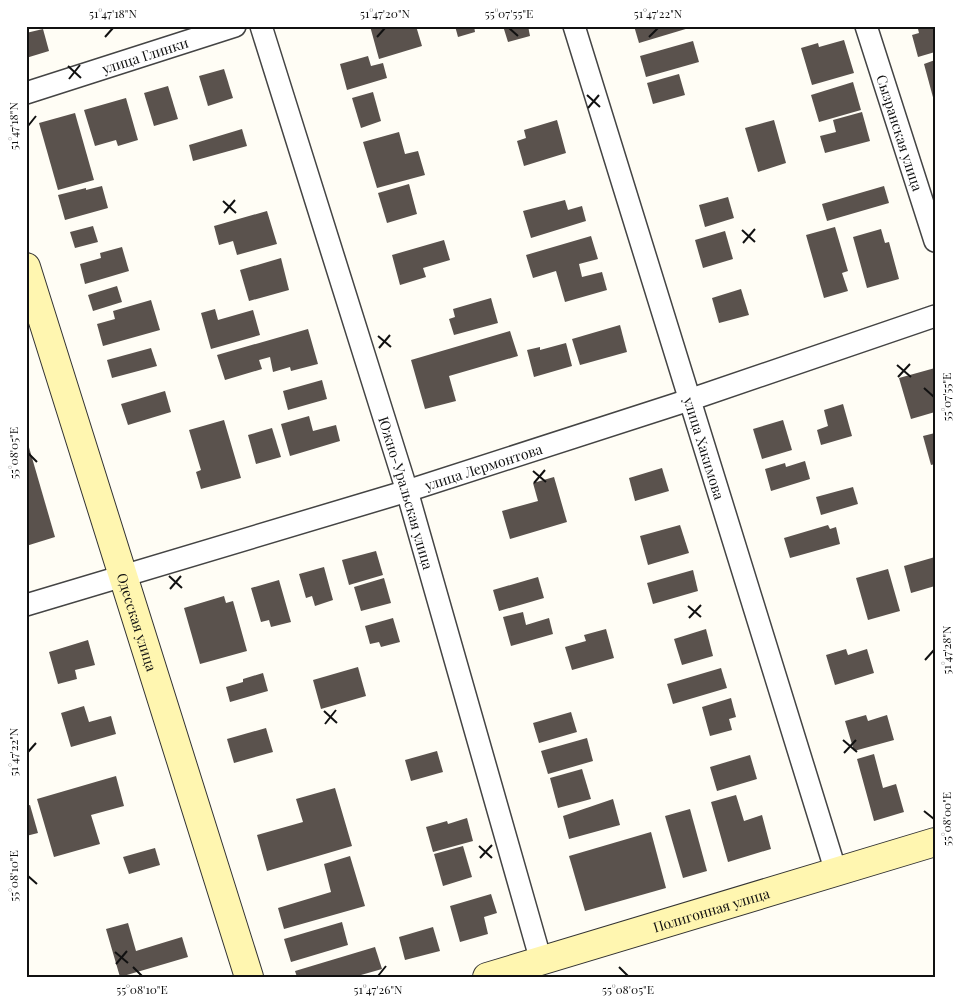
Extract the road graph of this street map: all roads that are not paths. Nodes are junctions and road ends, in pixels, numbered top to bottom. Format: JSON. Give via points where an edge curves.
{"nodes":[{"id":1,"x":236,"y":26,"type":"edge"},
{"id":2,"x":262,"y":26,"type":"edge"},
{"id":3,"x":574,"y":26,"type":"edge"},
{"id":4,"x":866,"y":26,"type":"edge"},
{"id":5,"x":26,"y":93,"type":"edge"},
{"id":6,"x":935,"y":241,"type":"edge"},
{"id":7,"x":26,"y":267,"type":"edge"},
{"id":8,"x":935,"y":316,"type":"edge"},
{"id":9,"x":690,"y":400,"type":"junction"},
{"id":10,"x":407,"y":491,"type":"junction"},
{"id":11,"x":124,"y":576,"type":"junction"},
{"id":12,"x":26,"y":605,"type":"edge"},
{"id":13,"x":935,"y":842,"type":"edge"},
{"id":14,"x":836,"y":872,"type":"junction"},
{"id":15,"x":541,"y":961,"type":"junction"},
{"id":16,"x":249,"y":977,"type":"edge"},
{"id":17,"x":487,"y":977,"type":"edge"}],
"edges":[{"from":1,"to":5,"type":"street","name":"улица Глинки"},
{"from":2,"to":10,"type":"street","name":"Южно-Уральская улица"},
{"from":3,"to":9,"type":"street","name":"улица Хакимова"},
{"from":4,"to":6,"type":"street","name":"Сызранская улица"},
{"from":7,"to":11,"type":"street","name":"Одесская улица"},
{"from":8,"to":9,"type":"street","name":"улица Лермонтова"},
{"from":9,"to":10,"type":"street","name":"улица Лермонтова"},
{"from":9,"to":14,"type":"street","name":"улица Хакимова"},
{"from":10,"to":11,"type":"street","name":"улица Лермонтова"},
{"from":10,"to":15,"type":"street","name":"Южно-Уральская улица"},
{"from":11,"to":12,"type":"street","name":"улица Лермонтова"},
{"from":11,"to":16,"type":"street","name":"Одесская улица"},
{"from":13,"to":14,"type":"street","name":"Полигонная улица"},
{"from":14,"to":15,"type":"street","name":"Полигонная улица"},
{"from":15,"to":17,"type":"street","name":"Полигонная улица"}]}
